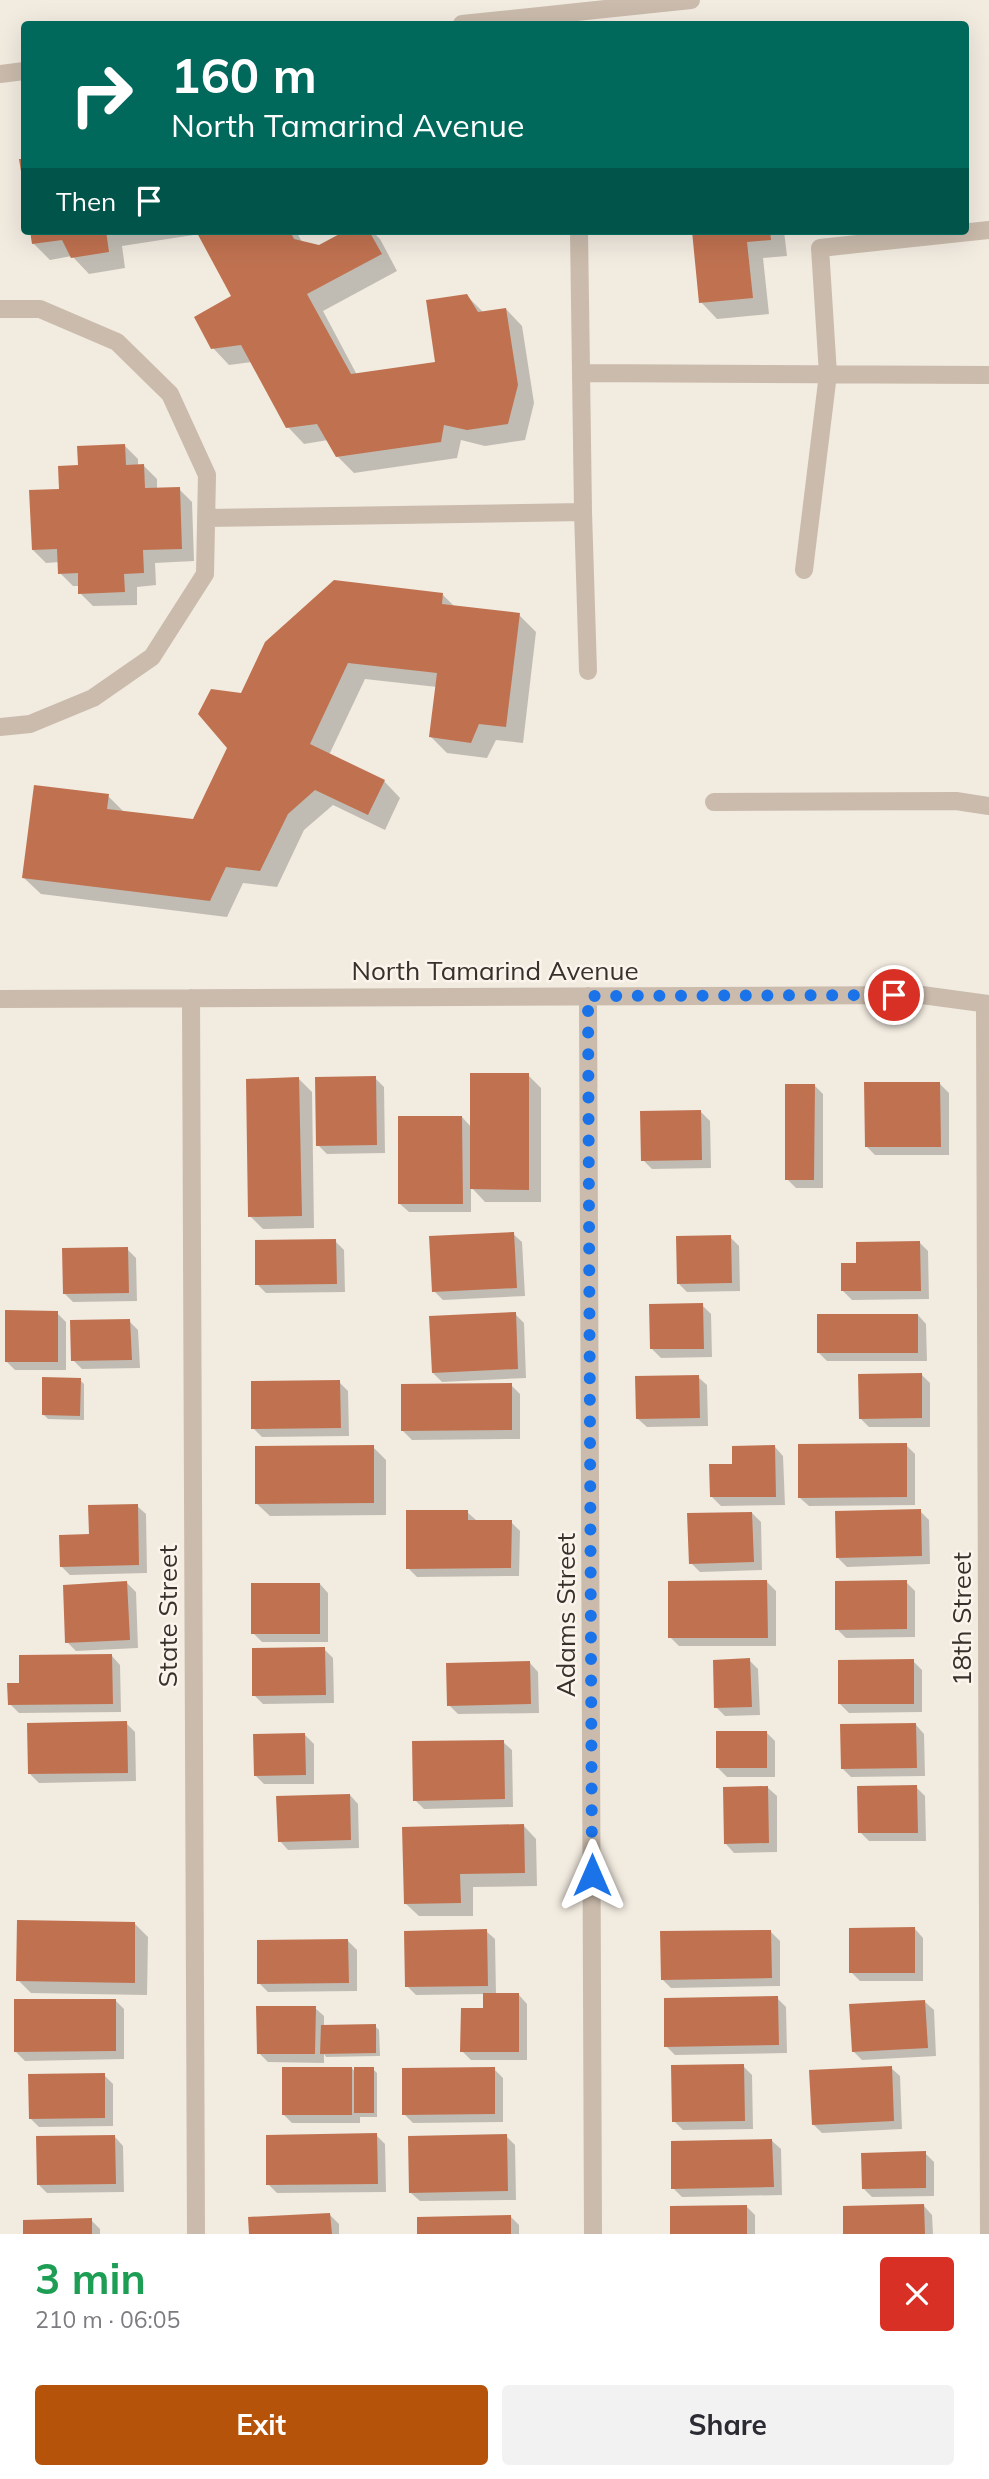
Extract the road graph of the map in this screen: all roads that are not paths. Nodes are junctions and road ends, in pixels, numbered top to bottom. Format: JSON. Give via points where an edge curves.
{"nodes":[{"id":1,"x":691,"y":0,"type":"edge"},
{"id":2,"x":575,"y":18,"type":"edge"},
{"id":3,"x":518,"y":21,"type":"edge"},
{"id":4,"x":21,"y":71,"type":"edge"},
{"id":5,"x":0,"y":74,"type":"edge"},
{"id":6,"x":989,"y":230,"type":"edge"},
{"id":7,"x":969,"y":232,"type":"edge"},
{"id":8,"x":579,"y":235,"type":"edge"},
{"id":9,"x":942,"y":235,"type":"edge"},
{"id":10,"x":0,"y":309,"type":"edge"},
{"id":11,"x":581,"y":373,"type":"junction"},
{"id":12,"x":828,"y":374,"type":"junction"},
{"id":13,"x":989,"y":375,"type":"edge"},
{"id":14,"x":583,"y":512,"type":"junction"},
{"id":15,"x":206,"y":518,"type":"junction"},
{"id":16,"x":804,"y":570,"type":"dead end"},
{"id":17,"x":588,"y":671,"type":"dead end"},
{"id":18,"x":0,"y":727,"type":"edge"},
{"id":19,"x":715,"y":802,"type":"dead end"},
{"id":20,"x":989,"y":806,"type":"edge"},
{"id":21,"x":588,"y":996,"type":"junction"},
{"id":22,"x":191,"y":998,"type":"junction"},
{"id":23,"x":0,"y":999,"type":"edge"},
{"id":24,"x":987,"y":1004,"type":"edge"},
{"id":25,"x":988,"y":1216,"type":"edge"},
{"id":26,"x":988,"y":1491,"type":"edge"},
{"id":27,"x":196,"y":2234,"type":"edge"},
{"id":28,"x":593,"y":2234,"type":"edge"},
{"id":29,"x":989,"y":2234,"type":"edge"}],
"edges":[{"from":1,"to":2,"type":"street"},
{"from":2,"to":3,"type":"street"},
{"from":4,"to":5,"type":"street"},
{"from":6,"to":7,"type":"street"},
{"from":8,"to":11,"type":"street"},
{"from":9,"to":12,"type":"street","via":[[820,248]]},
{"from":10,"to":15,"type":"street","via":[[40,309],[117,342],[170,394],[207,475]]},
{"from":11,"to":12,"type":"street"},
{"from":11,"to":14,"type":"street"},
{"from":12,"to":13,"type":"street"},
{"from":12,"to":16,"type":"street"},
{"from":14,"to":15,"type":"street"},
{"from":14,"to":17,"type":"street"},
{"from":15,"to":18,"type":"street","via":[[205,574],[152,657],[93,698],[30,724]]},
{"from":19,"to":20,"type":"street","via":[[956,801]]},
{"from":21,"to":22,"type":"street","name":"North Tamarind Avenue"},
{"from":21,"to":24,"type":"street","name":"North Tamarind Avenue","via":[[922,995]]},
{"from":21,"to":28,"type":"street","name":"Adams Street"},
{"from":22,"to":23,"type":"street","name":"North Tamarind Avenue"},
{"from":22,"to":27,"type":"street","name":"State Street"},
{"from":24,"to":25,"type":"street","name":"18th Street"},
{"from":25,"to":26,"type":"street","name":"18th Street"},
{"from":26,"to":29,"type":"street","name":"18th Street"}]}
